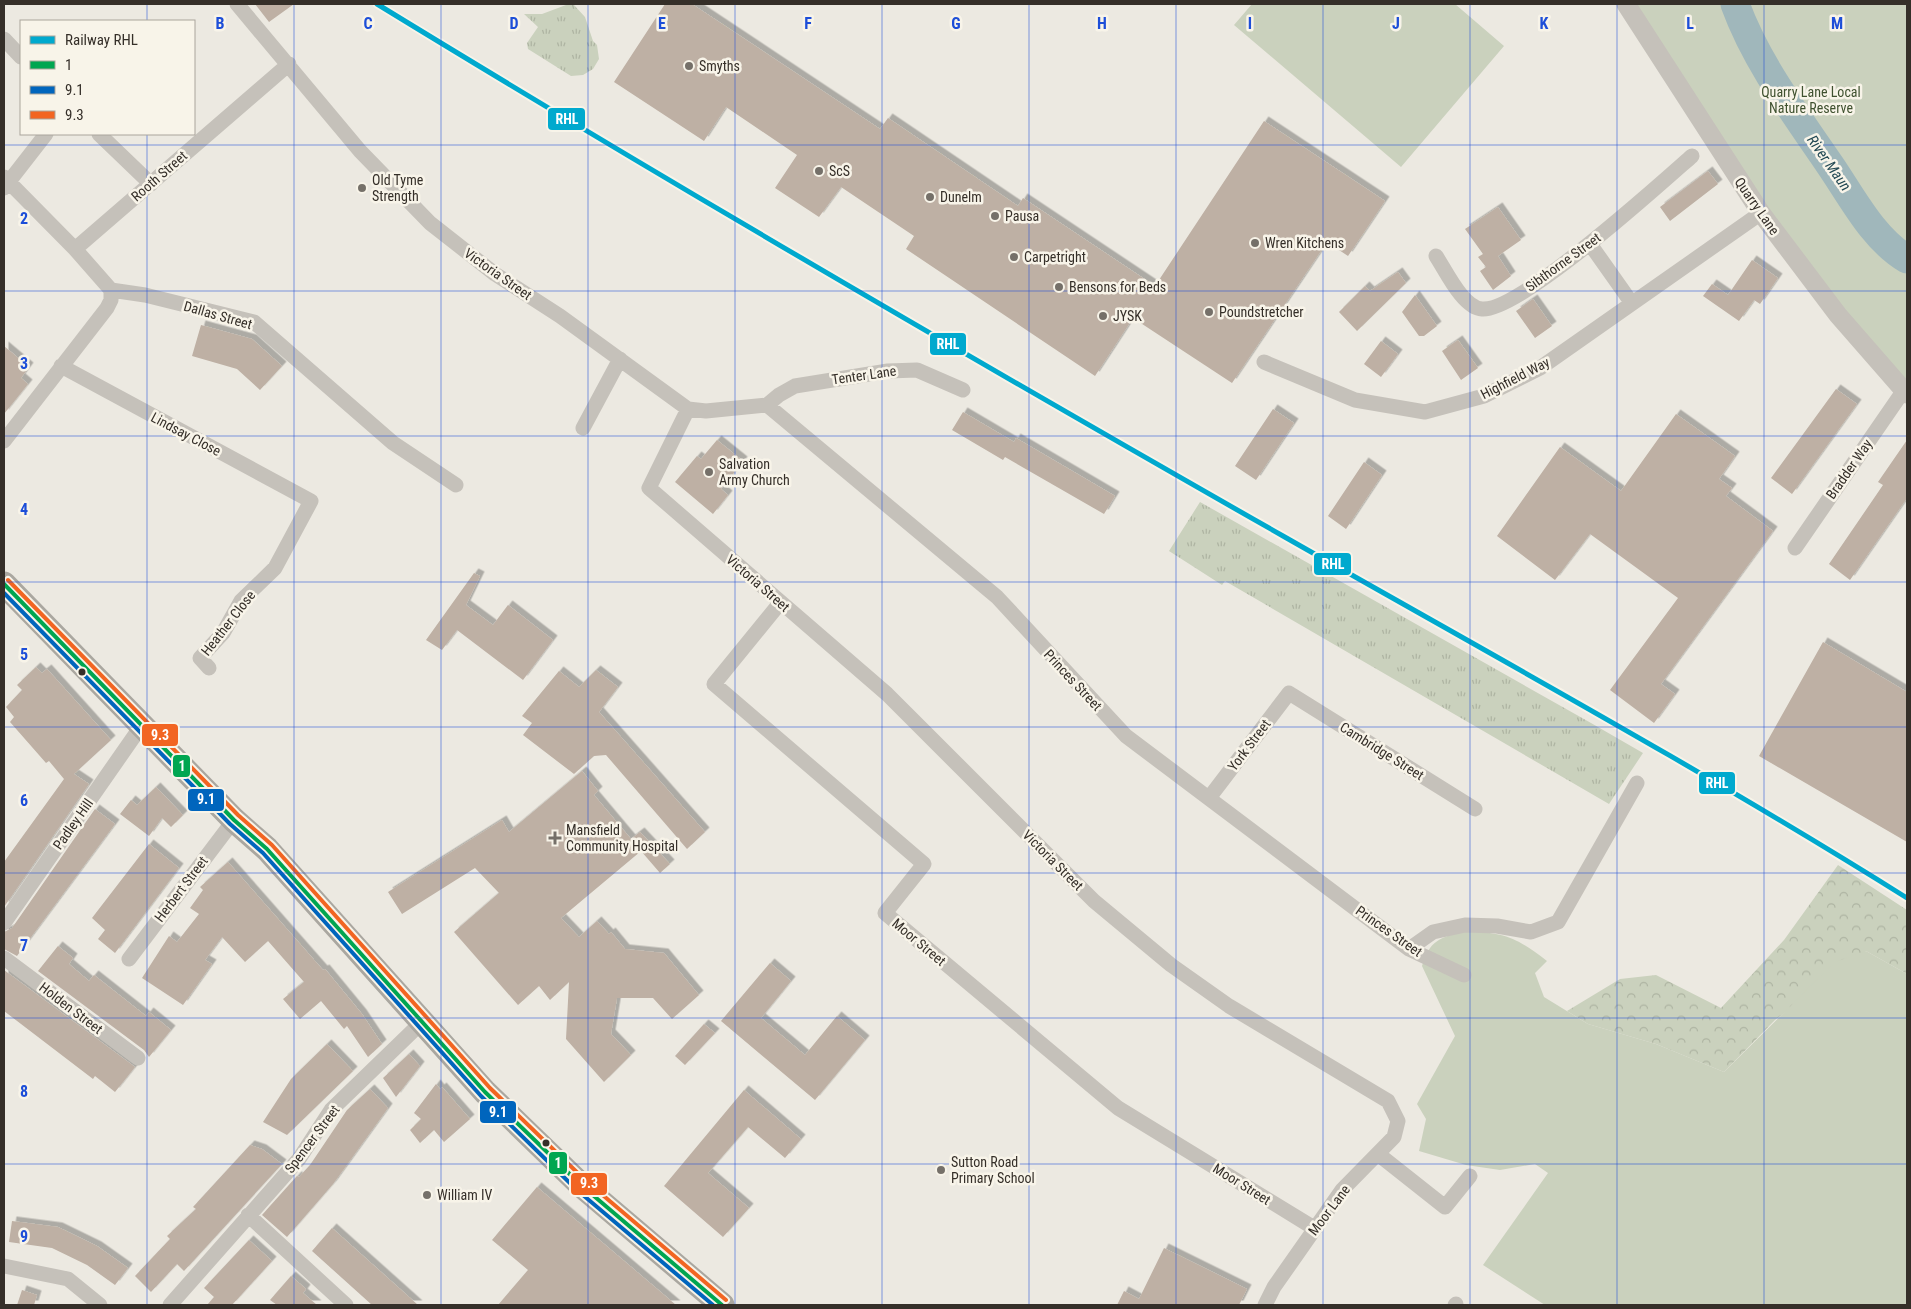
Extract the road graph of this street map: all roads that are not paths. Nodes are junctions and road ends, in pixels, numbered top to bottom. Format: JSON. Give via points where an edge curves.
{"nodes":[{"id":1,"x":237,"y":4,"type":"edge"},
{"id":2,"x":1626,"y":4,"type":"edge"},
{"id":3,"x":4,"y":39,"type":"edge"},
{"id":4,"x":20,"y":56,"type":"edge"},
{"id":5,"x":289,"y":64,"type":"junction"},
{"id":6,"x":45,"y":135,"type":"edge"},
{"id":7,"x":101,"y":135,"type":"edge"},
{"id":8,"x":1692,"y":156,"type":"dead end"},
{"id":9,"x":5,"y":182,"type":"edge"},
{"id":10,"x":151,"y":184,"type":"junction"},
{"id":11,"x":1761,"y":212,"type":"junction"},
{"id":12,"x":1590,"y":244,"type":"junction"},
{"id":13,"x":75,"y":249,"type":"junction"},
{"id":14,"x":1436,"y":256,"type":"dead end"},
{"id":15,"x":111,"y":290,"type":"junction"},
{"id":16,"x":1630,"y":302,"type":"junction"},
{"id":17,"x":620,"y":359,"type":"junction"},
{"id":18,"x":1264,"y":362,"type":"dead end"},
{"id":19,"x":62,"y":366,"type":"junction"},
{"id":20,"x":963,"y":390,"type":"dead end"},
{"id":21,"x":1906,"y":392,"type":"edge"},
{"id":22,"x":767,"y":405,"type":"junction"},
{"id":23,"x":688,"y":409,"type":"junction"},
{"id":24,"x":583,"y":428,"type":"dead end"},
{"id":25,"x":4,"y":441,"type":"edge"},
{"id":26,"x":456,"y":485,"type":"dead end"},
{"id":27,"x":311,"y":501,"type":"joint"},
{"id":28,"x":1795,"y":548,"type":"dead end"},
{"id":29,"x":4,"y":584,"type":"edge"},
{"id":30,"x":780,"y":603,"type":"junction"},
{"id":31,"x":209,"y":668,"type":"dead end"},
{"id":32,"x":1289,"y":692,"type":"joint"},
{"id":33,"x":142,"y":725,"type":"junction"},
{"id":34,"x":1637,"y":783,"type":"dead end"},
{"id":35,"x":1209,"y":798,"type":"junction"},
{"id":36,"x":1475,"y":809,"type":"dead end"},
{"id":37,"x":234,"y":820,"type":"junction"},
{"id":38,"x":4,"y":923,"type":"edge"},
{"id":39,"x":1409,"y":949,"type":"junction"},
{"id":40,"x":4,"y":958,"type":"edge"},
{"id":41,"x":129,"y":959,"type":"dead end"},
{"id":42,"x":1464,"y":975,"type":"dead end"},
{"id":43,"x":421,"y":1023,"type":"junction"},
{"id":44,"x":138,"y":1058,"type":"dead end"},
{"id":45,"x":1398,"y":1121,"type":"joint"},
{"id":46,"x":1378,"y":1154,"type":"junction"},
{"id":47,"x":1470,"y":1176,"type":"dead end"},
{"id":48,"x":248,"y":1215,"type":"junction"},
{"id":49,"x":1314,"y":1228,"type":"junction"},
{"id":50,"x":4,"y":1266,"type":"edge"},
{"id":51,"x":100,"y":1305,"type":"edge"},
{"id":52,"x":170,"y":1305,"type":"edge"},
{"id":53,"x":346,"y":1305,"type":"edge"},
{"id":54,"x":722,"y":1305,"type":"edge"},
{"id":55,"x":1265,"y":1305,"type":"edge"}],
"edges":[{"from":1,"to":5,"type":"street","name":"Victoria Street"},
{"from":2,"to":11,"type":"street","name":"Quarry Lane"},
{"from":3,"to":4,"type":"street"},
{"from":5,"to":10,"type":"street","name":"Rooth Street"},
{"from":5,"to":17,"type":"street","name":"Victoria Street","via":[[360,152],[430,223],[495,274]]},
{"from":6,"to":9,"type":"street"},
{"from":7,"to":10,"type":"street"},
{"from":8,"to":12,"type":"street","name":"Sibthorne Street"},
{"from":9,"to":13,"type":"street"},
{"from":10,"to":13,"type":"street","name":"Rooth Street"},
{"from":11,"to":16,"type":"street","name":"Highfield Way"},
{"from":11,"to":21,"type":"street","name":"Quarry Lane","via":[[1838,315]]},
{"from":12,"to":14,"type":"street","name":"Sibthorne Street","via":[[1504,304],[1482,309],[1467,304]]},
{"from":12,"to":16,"type":"street"},
{"from":13,"to":15,"type":"street"},
{"from":15,"to":19,"type":"street","via":[[111,300],[106,308]]},
{"from":15,"to":26,"type":"street","name":"Dallas Street","via":[[145,295],[254,322],[393,443]]},
{"from":16,"to":18,"type":"street","name":"Highfield Way","via":[[1540,368],[1484,396],[1425,412],[1355,400]]},
{"from":17,"to":23,"type":"street","name":"Victoria Street"},
{"from":17,"to":24,"type":"street"},
{"from":19,"to":25,"type":"street"},
{"from":19,"to":27,"type":"street","name":"Lindsay Close"},
{"from":20,"to":22,"type":"street","name":"Tenter Lane","via":[[917,370],[888,371],[795,386]]},
{"from":21,"to":28,"type":"street","name":"Bradder Way"},
{"from":22,"to":23,"type":"street","via":[[706,412]]},
{"from":22,"to":35,"type":"street","name":"Princes Street","via":[[997,597],[1126,736]]},
{"from":23,"to":30,"type":"street","name":"Victoria Street","via":[[649,488]]},
{"from":27,"to":31,"type":"street","name":"Heather Close","via":[[275,568],[241,601],[223,633],[200,658]]},
{"from":29,"to":33,"type":"highway"},
{"from":30,"to":45,"type":"street","name":"Victoria Street","via":[[887,694],[1094,901],[1171,965],[1229,1006],[1388,1100]]},
{"from":30,"to":49,"type":"street","name":"Moor Street","via":[[714,684],[924,864],[885,913],[1118,1108]]},
{"from":32,"to":35,"type":"street","name":"York Street"},
{"from":32,"to":36,"type":"street","name":"Cambridge Street"},
{"from":33,"to":37,"type":"highway"},
{"from":33,"to":38,"type":"street","name":"Padley Hill"},
{"from":34,"to":39,"type":"street","via":[[1558,922],[1531,932],[1465,925],[1433,932]]},
{"from":35,"to":39,"type":"street","name":"Princes Street"},
{"from":37,"to":41,"type":"street","name":"Herbert Street"},
{"from":37,"to":43,"type":"highway","via":[[267,850]]},
{"from":39,"to":42,"type":"street","name":"Princes Street"},
{"from":40,"to":44,"type":"street","name":"Holden Street"},
{"from":43,"to":48,"type":"street","name":"Spencer Street","via":[[331,1110],[299,1159]]},
{"from":43,"to":54,"type":"highway","via":[[485,1092],[581,1185]]},
{"from":45,"to":46,"type":"street","name":"Moor Lane","via":[[1394,1137]]},
{"from":46,"to":47,"type":"street","via":[[1445,1207]]},
{"from":46,"to":49,"type":"street","name":"Moor Lane","via":[[1342,1190]]},
{"from":48,"to":52,"type":"street","name":"Spencer Street"},
{"from":48,"to":53,"type":"street"},
{"from":49,"to":55,"type":"street","name":"Moor Lane"},
{"from":50,"to":51,"type":"street","via":[[68,1279]]}]}
